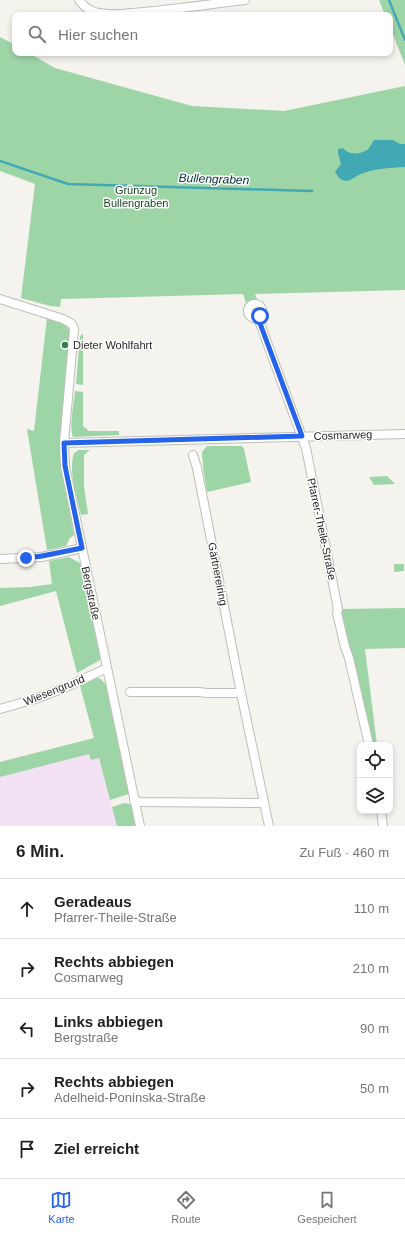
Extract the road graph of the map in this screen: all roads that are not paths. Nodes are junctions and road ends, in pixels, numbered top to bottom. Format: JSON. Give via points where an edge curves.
{"nodes":[{"id":1,"x":79,"y":0,"type":"edge"},
{"id":2,"x":245,"y":0,"type":"edge"},
{"id":3,"x":96,"y":12,"type":"edge"},
{"id":4,"x":133,"y":12,"type":"edge"},
{"id":5,"x":0,"y":299,"type":"edge"},
{"id":6,"x":258,"y":318,"type":"dead end"},
{"id":7,"x":405,"y":434,"type":"edge"},
{"id":8,"x":302,"y":436,"type":"junction"},
{"id":9,"x":64,"y":443,"type":"junction"},
{"id":10,"x":193,"y":455,"type":"dead end"},
{"id":11,"x":82,"y":548,"type":"junction"},
{"id":12,"x":0,"y":559,"type":"edge"},
{"id":13,"x":107,"y":668,"type":"junction"},
{"id":14,"x":130,"y":692,"type":"dead end"},
{"id":15,"x":241,"y":693,"type":"junction"},
{"id":16,"x":0,"y":709,"type":"edge"},
{"id":17,"x":368,"y":742,"type":"edge"},
{"id":18,"x":134,"y":800,"type":"junction"},
{"id":19,"x":264,"y":803,"type":"junction"},
{"id":20,"x":381,"y":814,"type":"edge"},
{"id":21,"x":140,"y":826,"type":"edge"},
{"id":22,"x":269,"y":826,"type":"edge"},
{"id":23,"x":383,"y":826,"type":"edge"}],
"edges":[{"from":1,"to":3,"type":"street"},
{"from":2,"to":4,"type":"street"},
{"from":5,"to":9,"type":"street","name":"Bergstraße","via":[[72,324],[74,335]]},
{"from":6,"to":8,"type":"street","name":"Pfarrer-Theile-Straße"},
{"from":7,"to":8,"type":"street","name":"Cosmarweg"},
{"from":8,"to":9,"type":"street","name":"Cosmarweg"},
{"from":8,"to":17,"type":"street","name":"Pfarrer-Theile-Straße","via":[[337,613]]},
{"from":9,"to":11,"type":"street","name":"Bergstraße","via":[[65,466]]},
{"from":10,"to":15,"type":"street","name":"Gärtnereiring"},
{"from":11,"to":12,"type":"street","via":[[42,556]]},
{"from":11,"to":13,"type":"street","name":"Bergstraße"},
{"from":13,"to":16,"type":"street","name":"Wiesengrund","via":[[36,699]]},
{"from":13,"to":18,"type":"street","name":"Bergstraße"},
{"from":14,"to":15,"type":"street"},
{"from":15,"to":19,"type":"street","name":"Gärtnereiring"},
{"from":18,"to":19,"type":"street"},
{"from":18,"to":21,"type":"street","name":"Bergstraße"},
{"from":19,"to":22,"type":"street","name":"Gärtnereiring"},
{"from":20,"to":23,"type":"street"}]}
